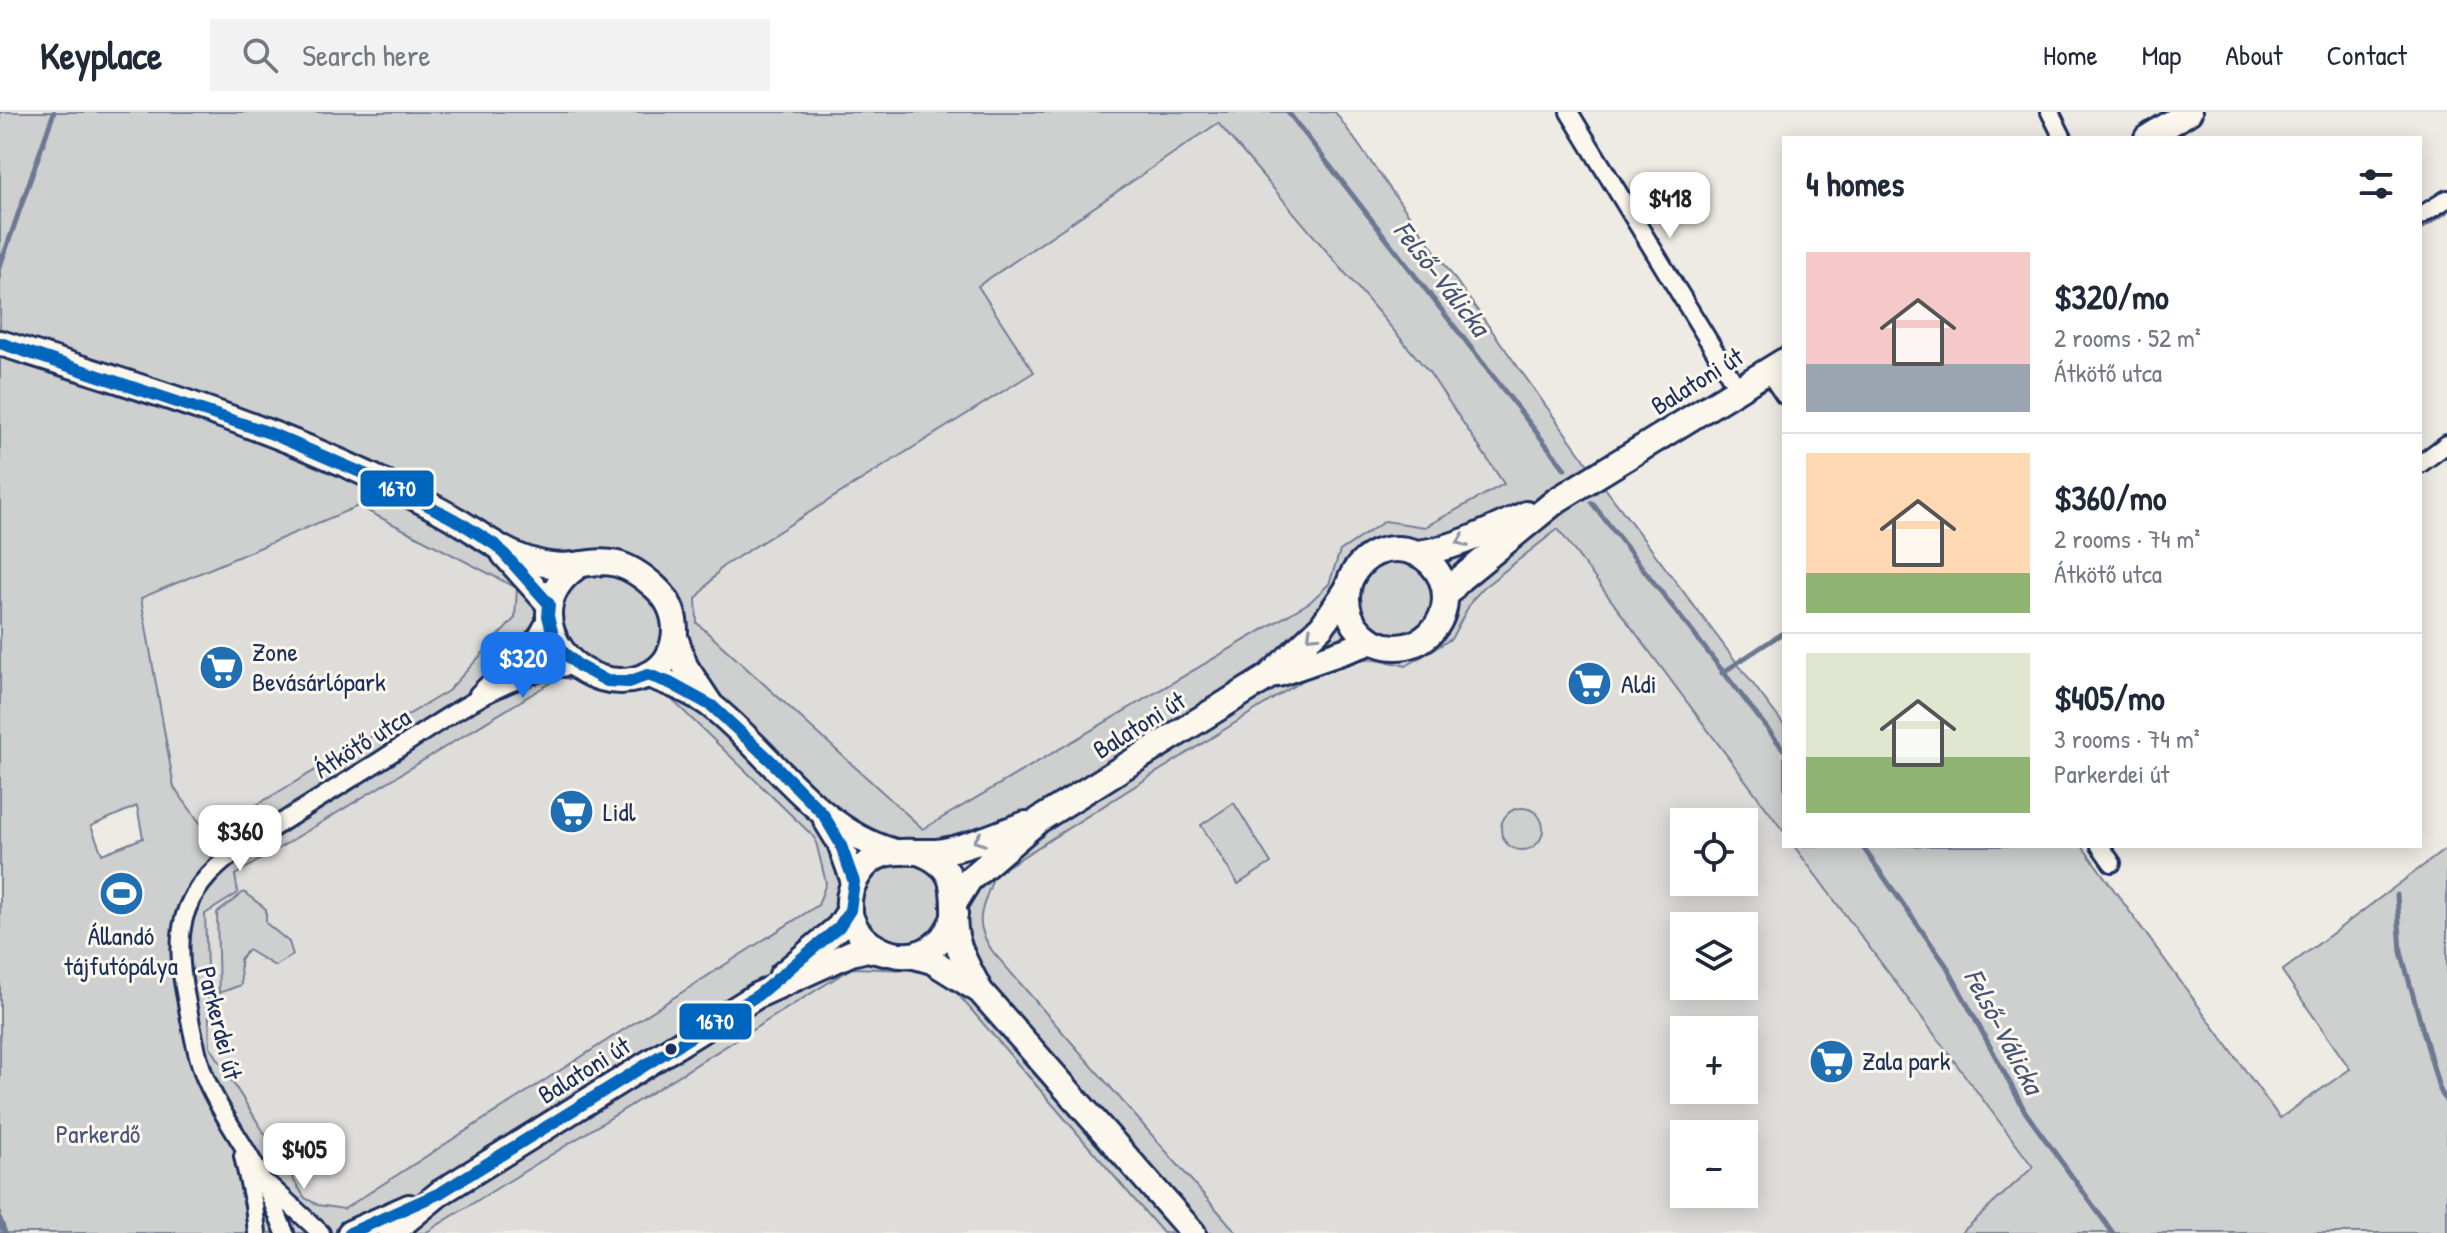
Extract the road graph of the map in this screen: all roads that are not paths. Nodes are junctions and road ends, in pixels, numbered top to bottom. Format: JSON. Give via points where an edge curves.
{"nodes":[{"id":1,"x":1569,"y":112,"type":"edge"},
{"id":2,"x":2050,"y":112,"type":"edge"},
{"id":3,"x":2189,"y":112,"type":"edge"},
{"id":4,"x":2062,"y":136,"type":"edge"},
{"id":5,"x":2150,"y":136,"type":"edge"},
{"id":6,"x":2447,"y":199,"type":"edge"},
{"id":7,"x":2422,"y":215,"type":"edge"},
{"id":8,"x":0,"y":343,"type":"edge"},
{"id":9,"x":1776,"y":366,"type":"edge"},
{"id":10,"x":1782,"y":388,"type":"edge"},
{"id":11,"x":1738,"y":389,"type":"junction"},
{"id":12,"x":2447,"y":444,"type":"edge"},
{"id":13,"x":2422,"y":463,"type":"edge"},
{"id":14,"x":1557,"y":500,"type":"junction"},
{"id":15,"x":497,"y":546,"type":"junction"},
{"id":16,"x":1416,"y":553,"type":"junction"},
{"id":17,"x":581,"y":564,"type":"junction"},
{"id":18,"x":1348,"y":588,"type":"junction"},
{"id":19,"x":1445,"y":597,"type":"junction"},
{"id":20,"x":548,"y":610,"type":"junction"},
{"id":21,"x":675,"y":637,"type":"junction"},
{"id":22,"x":1373,"y":641,"type":"junction"},
{"id":23,"x":579,"y":666,"type":"junction"},
{"id":24,"x":648,"y":675,"type":"junction"},
{"id":25,"x":1268,"y":677,"type":"junction"},
{"id":26,"x":712,"y":706,"type":"junction"},
{"id":27,"x":462,"y":708,"type":"junction"},
{"id":28,"x":823,"y":814,"type":"junction"},
{"id":29,"x":1039,"y":820,"type":"junction"},
{"id":30,"x":2101,"y":848,"type":"edge"},
{"id":31,"x":892,"y":851,"type":"junction"},
{"id":32,"x":917,"y":851,"type":"junction"},
{"id":33,"x":2112,"y":863,"type":"dead end"},
{"id":34,"x":208,"y":874,"type":"joint"},
{"id":35,"x":854,"y":882,"type":"junction"},
{"id":36,"x":955,"y":908,"type":"junction"},
{"id":37,"x":850,"y":910,"type":"junction"},
{"id":38,"x":885,"y":953,"type":"junction"},
{"id":39,"x":911,"y":955,"type":"junction"},
{"id":40,"x":980,"y":991,"type":"junction"},
{"id":41,"x":758,"y":995,"type":"junction"},
{"id":42,"x":240,"y":1143,"type":"junction"},
{"id":43,"x":262,"y":1178,"type":"junction"},
{"id":44,"x":440,"y":1193,"type":"junction"},
{"id":45,"x":257,"y":1233,"type":"edge"},
{"id":46,"x":285,"y":1233,"type":"edge"},
{"id":47,"x":321,"y":1233,"type":"edge"},
{"id":48,"x":350,"y":1233,"type":"edge"},
{"id":49,"x":391,"y":1233,"type":"edge"},
{"id":50,"x":1193,"y":1233,"type":"edge"}],
"edges":[{"from":1,"to":11,"type":"street"},
{"from":2,"to":4,"type":"street"},
{"from":3,"to":5,"type":"main road"},
{"from":6,"to":7,"type":"street"},
{"from":8,"to":15,"type":"main road","via":[[299,445],[421,500]]},
{"from":9,"to":10,"type":"street"},
{"from":9,"to":11,"type":"main road","name":"Balatoni út"},
{"from":11,"to":14,"type":"main road","name":"Balatoni út"},
{"from":12,"to":13,"type":"street"},
{"from":14,"to":16,"type":"main road","name":"Balatoni út","one_way":true,"via":[[1453,545]]},
{"from":14,"to":19,"type":"main road","name":"Balatoni út"},
{"from":15,"to":17,"type":"main road","via":[[531,561]]},
{"from":15,"to":20,"type":"main road"},
{"from":16,"to":18,"type":"main road","via":[[1394,549],[1376,554],[1361,565]]},
{"from":16,"to":19,"type":"main road","via":[[1437,571]]},
{"from":17,"to":20,"type":"main road","via":[[557,585]]},
{"from":17,"to":21,"type":"main road","via":[[620,563],[645,578],[668,601]]},
{"from":18,"to":22,"type":"main road","via":[[1354,623]]},
{"from":18,"to":25,"type":"main road","name":"Balatoni út","one_way":true,"via":[[1322,626]]},
{"from":19,"to":22,"type":"main road","via":[[1440,621],[1425,638],[1393,647]]},
{"from":20,"to":23,"type":"main road","via":[[550,629],[562,651]]},
{"from":20,"to":27,"type":"street","name":"Átkötő utca","via":[[526,649]]},
{"from":21,"to":24,"type":"main road","via":[[667,659]]},
{"from":21,"to":26,"type":"main road","via":[[685,666]]},
{"from":22,"to":25,"type":"main road","name":"Balatoni út"},
{"from":23,"to":24,"type":"main road","via":[[617,682]]},
{"from":23,"to":27,"type":"street","name":"Átkötő utca","via":[[519,679]]},
{"from":24,"to":26,"type":"main road"},
{"from":25,"to":29,"type":"main road","name":"Balatoni út"},
{"from":26,"to":28,"type":"main road"},
{"from":27,"to":34,"type":"street","name":"Átkötő utca"},
{"from":28,"to":31,"type":"main road","via":[[870,845]]},
{"from":28,"to":35,"type":"main road"},
{"from":29,"to":32,"type":"main road","one_way":true,"via":[[957,848]]},
{"from":29,"to":36,"type":"main road","via":[[969,880]]},
{"from":30,"to":33,"type":"street"},
{"from":31,"to":32,"type":"main road"},
{"from":31,"to":35,"type":"main road","via":[[873,859]]},
{"from":32,"to":36,"type":"main road","via":[[942,866],[952,882]]},
{"from":34,"to":42,"type":"street","name":"Parkerdei út","via":[[186,909],[179,956],[200,1063]]},
{"from":35,"to":37,"type":"main road"},
{"from":36,"to":39,"type":"main road","via":[[948,931],[935,945]]},
{"from":36,"to":40,"type":"main road","via":[[956,938]]},
{"from":37,"to":38,"type":"main road","via":[[862,936]]},
{"from":37,"to":41,"type":"main road","name":"Balatoni út","via":[[839,927]]},
{"from":38,"to":39,"type":"main road"},
{"from":38,"to":41,"type":"main road","name":"Balatoni út","via":[[851,953]]},
{"from":39,"to":40,"type":"main road","via":[[932,961]]},
{"from":40,"to":50,"type":"main road"},
{"from":41,"to":44,"type":"main road","name":"Balatoni út"},
{"from":42,"to":43,"type":"street","name":"Parkerdei út"},
{"from":42,"to":45,"type":"street"},
{"from":43,"to":46,"type":"street","name":"Parkerdei út"},
{"from":43,"to":47,"type":"street","name":"Parkerdei út"},
{"from":44,"to":48,"type":"main road","name":"Balatoni út"},
{"from":44,"to":49,"type":"main road","name":"Balatoni út"}]}
